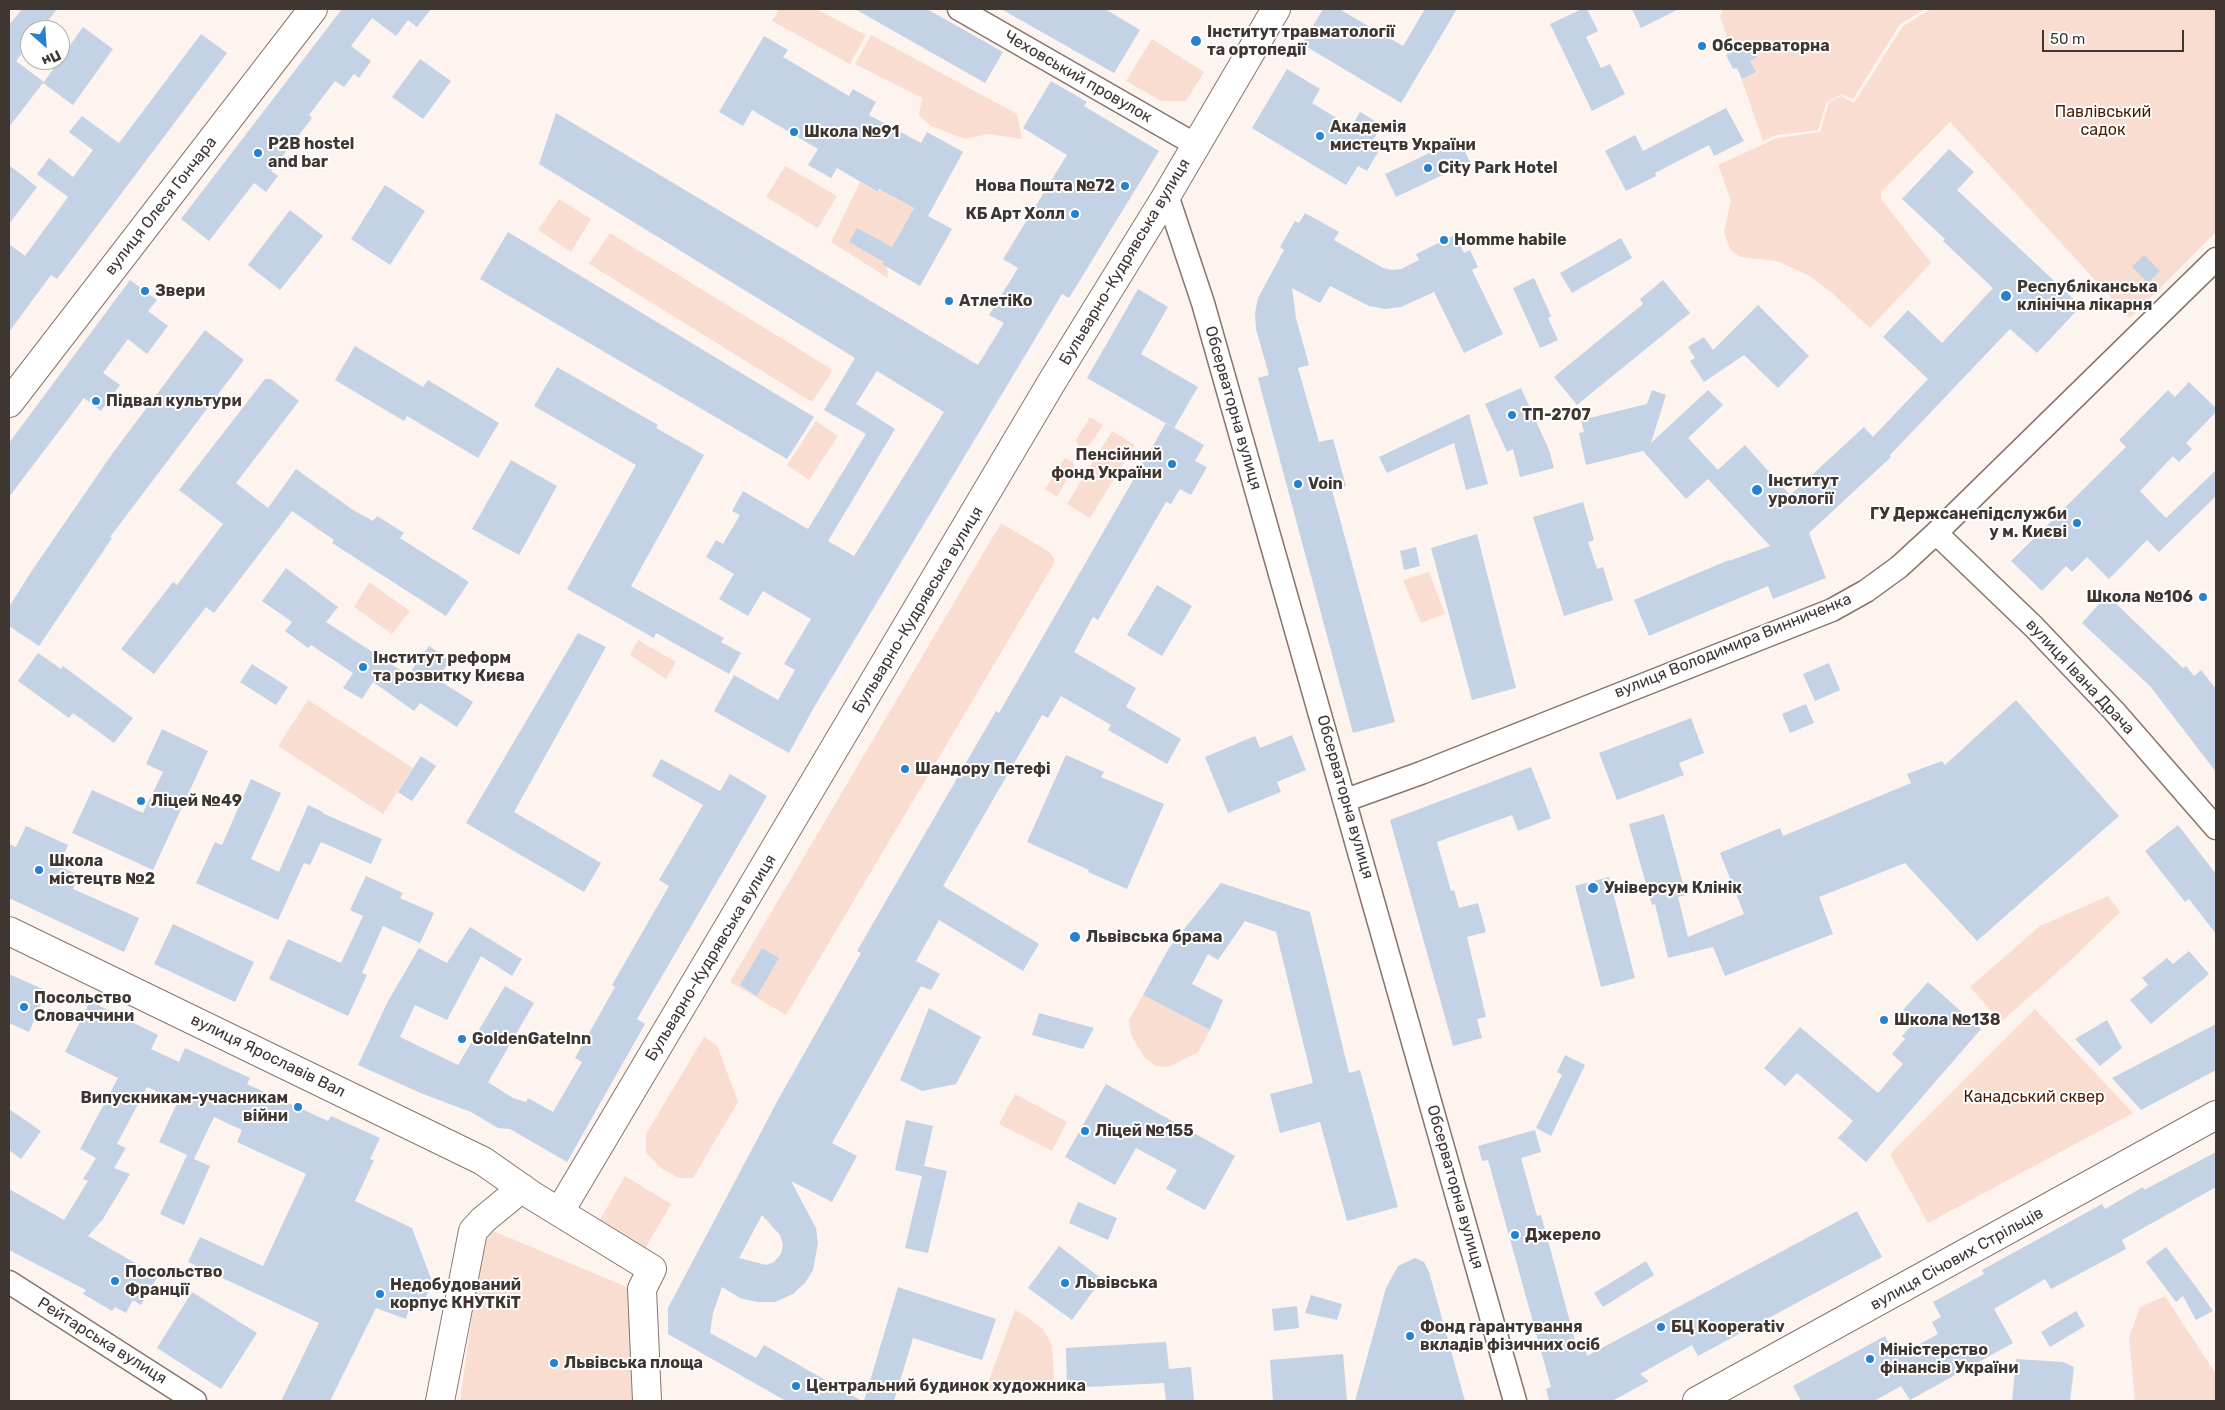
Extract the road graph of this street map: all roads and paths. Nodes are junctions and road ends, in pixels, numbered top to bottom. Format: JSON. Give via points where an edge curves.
{"nodes":[{"id":1,"x":313,"y":9,"type":"edge"},
{"id":2,"x":959,"y":9,"type":"edge"},
{"id":3,"x":1276,"y":9,"type":"edge"},
{"id":4,"x":1196,"y":145,"type":"junction"},
{"id":5,"x":1167,"y":196,"type":"junction"},
{"id":6,"x":2216,"y":260,"type":"edge"},
{"id":7,"x":9,"y":403,"type":"edge"},
{"id":8,"x":1936,"y":533,"type":"junction"},
{"id":9,"x":1346,"y":800,"type":"junction"},
{"id":10,"x":2216,"y":828,"type":"edge"},
{"id":11,"x":9,"y":931,"type":"edge"},
{"id":12,"x":2216,"y":1115,"type":"edge"},
{"id":13,"x":522,"y":1188,"type":"junction"},
{"id":14,"x":560,"y":1211,"type":"junction"},
{"id":15,"x":9,"y":1282,"type":"edge"},
{"id":16,"x":1705,"y":1399,"type":"edge"},
{"id":17,"x":195,"y":1401,"type":"edge"},
{"id":18,"x":440,"y":1401,"type":"edge"},
{"id":19,"x":647,"y":1401,"type":"edge"},
{"id":20,"x":1515,"y":1401,"type":"edge"}],
"edges":[{"from":1,"to":7,"type":"main road","name":"вулиця Олеся Гончара"},
{"from":2,"to":4,"type":"street","name":"Чеховський провулок"},
{"from":3,"to":4,"type":"main road","name":"Бульварно-Кудрявська вулиця"},
{"from":4,"to":5,"type":"main road","name":"Бульварно-Кудрявська вулиця"},
{"from":5,"to":9,"type":"street","name":"Обсерваторна вулиця","via":[[1203,303]]},
{"from":5,"to":14,"type":"main road","name":"Бульварно-Кудрявська вулиця","via":[[1048,389]]},
{"from":6,"to":8,"type":"street","name":"вулиця Володимира Винниченка"},
{"from":8,"to":9,"type":"street","name":"вулиця Володимира Винниченка","via":[[1899,567],[1832,610]]},
{"from":8,"to":10,"type":"street","name":"вулиця Івана Драча","via":[[2034,626],[2114,711]]},
{"from":9,"to":20,"type":"street","name":"Обсерваторна вулиця"},
{"from":11,"to":13,"type":"main road","name":"вулиця Ярославів Вал","via":[[423,1131],[483,1162]]},
{"from":12,"to":16,"type":"main road","name":"вулиця Січових Стрільців"},
{"from":13,"to":14,"type":"main road"},
{"from":13,"to":18,"type":"main road","via":[[473,1231]]},
{"from":14,"to":19,"type":"main road","via":[[652,1270],[642,1290]]},
{"from":15,"to":17,"type":"street","name":"Рейтарська вулиця"}]}
